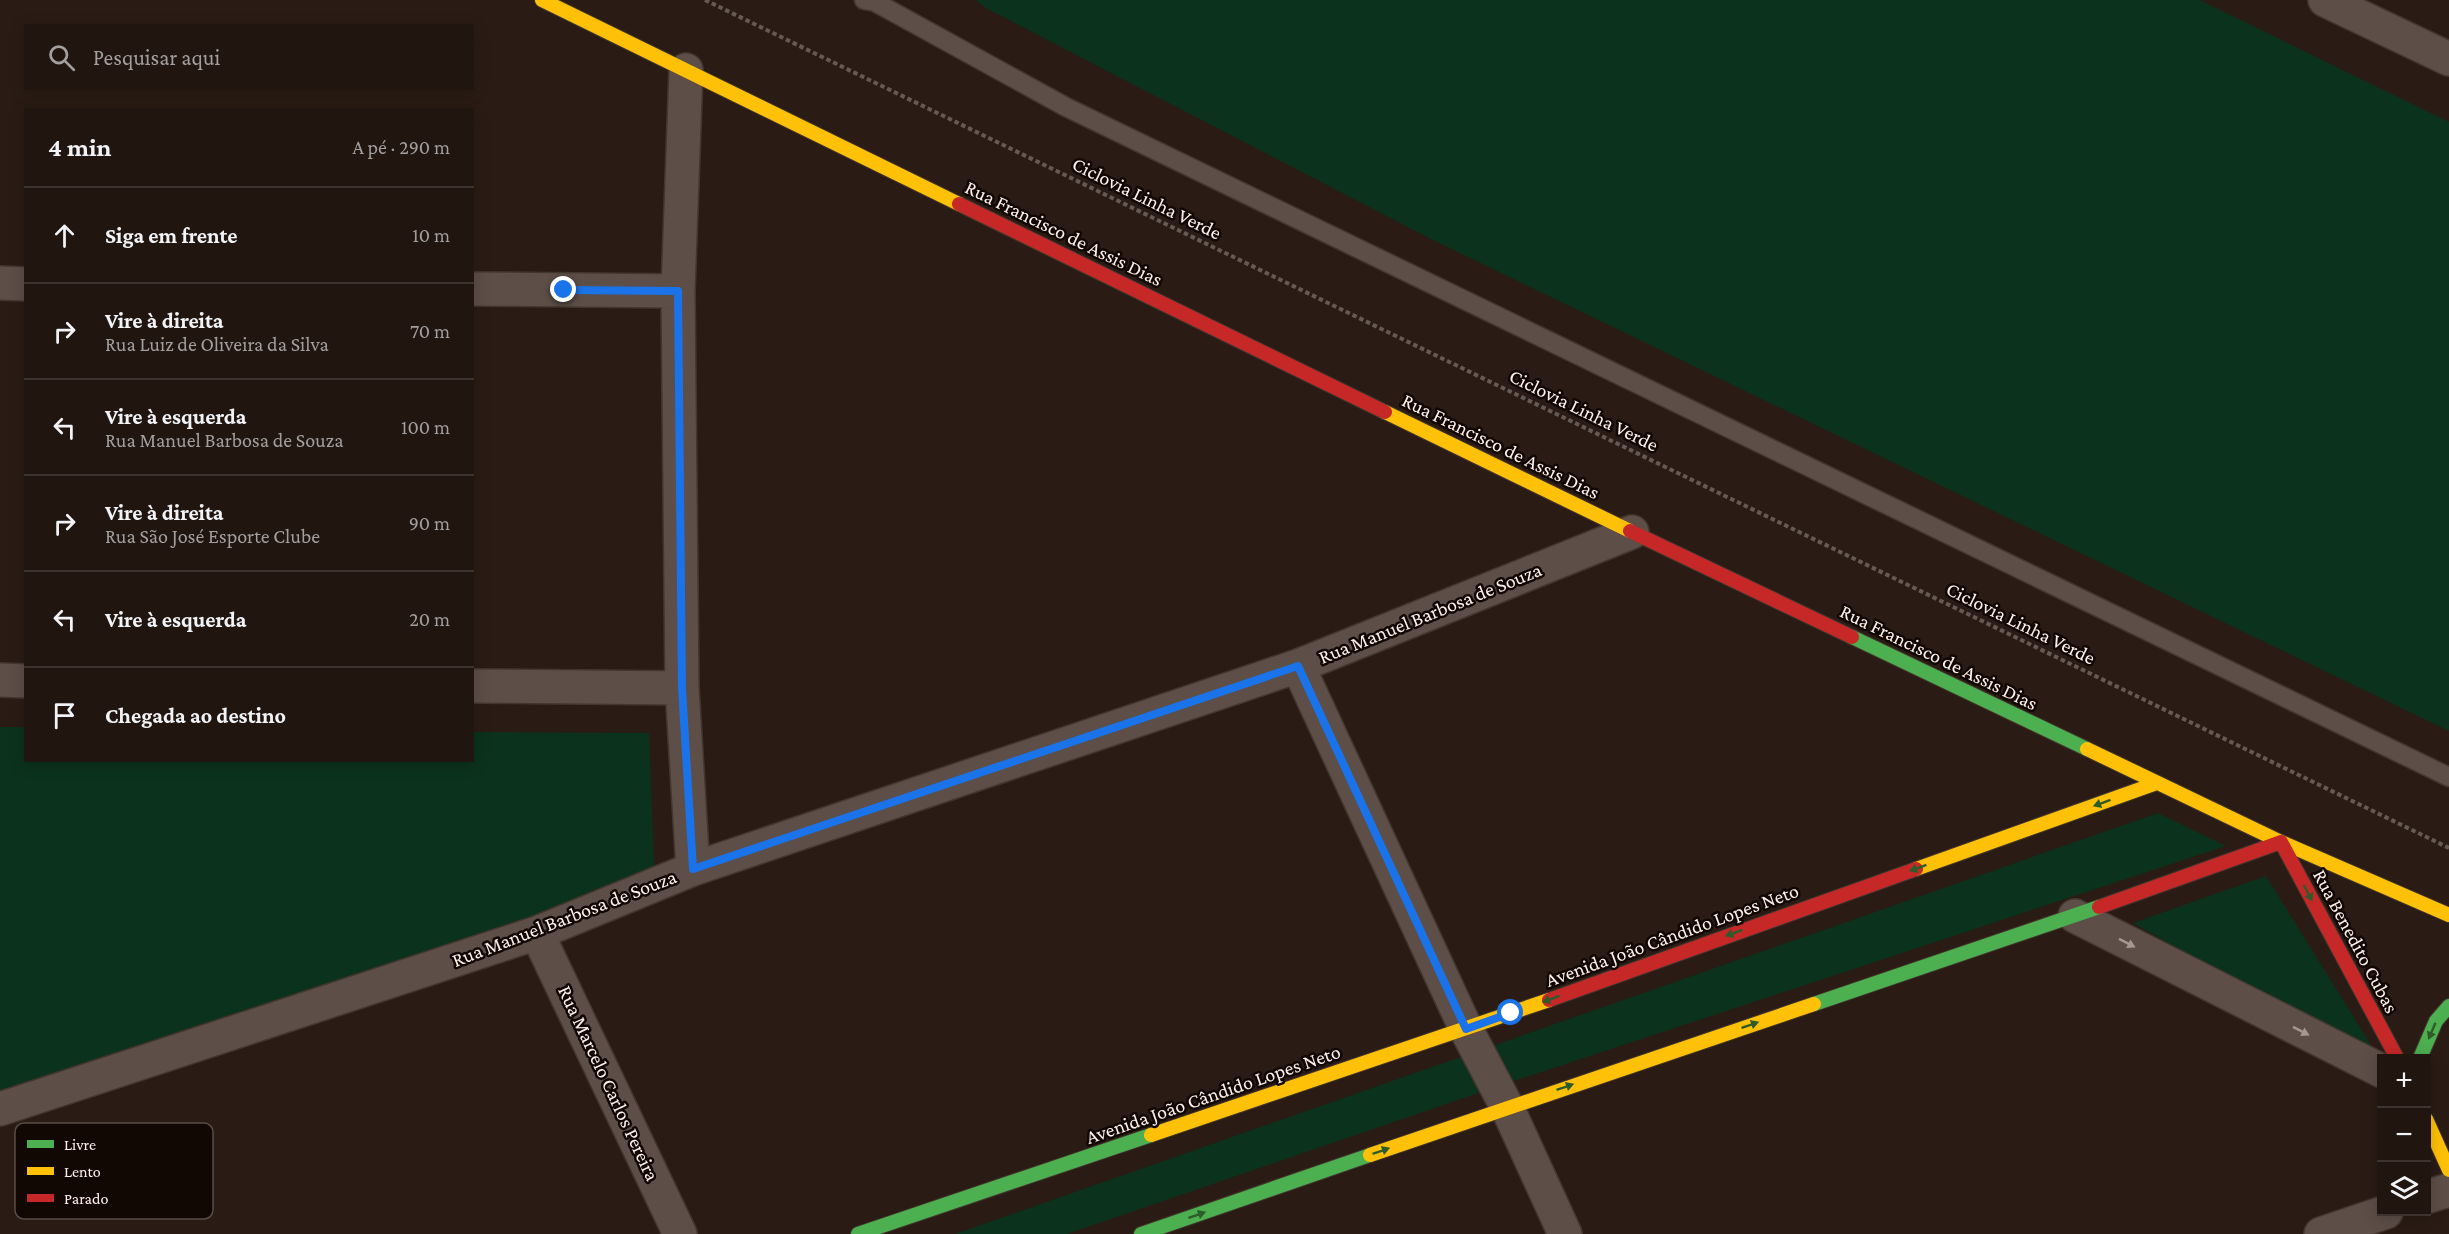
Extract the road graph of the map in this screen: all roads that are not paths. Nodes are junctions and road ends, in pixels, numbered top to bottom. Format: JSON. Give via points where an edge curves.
{"nodes":[{"id":1,"x":542,"y":0,"type":"edge"},
{"id":2,"x":2325,"y":0,"type":"edge"},
{"id":3,"x":871,"y":1,"type":"edge"},
{"id":4,"x":2449,"y":59,"type":"edge"},
{"id":5,"x":686,"y":70,"type":"junction"},
{"id":6,"x":0,"y":283,"type":"edge"},
{"id":7,"x":24,"y":284,"type":"edge"},
{"id":8,"x":474,"y":289,"type":"edge"},
{"id":9,"x":678,"y":291,"type":"junction"},
{"id":10,"x":1632,"y":532,"type":"junction"},
{"id":11,"x":1298,"y":666,"type":"junction"},
{"id":12,"x":0,"y":680,"type":"edge"},
{"id":13,"x":24,"y":681,"type":"edge"},
{"id":14,"x":474,"y":686,"type":"edge"},
{"id":15,"x":682,"y":688,"type":"junction"},
{"id":16,"x":2449,"y":777,"type":"edge"},
{"id":17,"x":2157,"y":783,"type":"junction"},
{"id":18,"x":2281,"y":842,"type":"junction"},
{"id":19,"x":693,"y":869,"type":"junction"},
{"id":20,"x":2449,"y":915,"type":"edge"},
{"id":21,"x":2074,"y":916,"type":"junction"},
{"id":22,"x":537,"y":933,"type":"junction"},
{"id":23,"x":2449,"y":1006,"type":"edge"},
{"id":24,"x":1466,"y":1029,"type":"junction"},
{"id":25,"x":2394,"y":1054,"type":"edge"},
{"id":26,"x":2422,"y":1054,"type":"edge"},
{"id":27,"x":2377,"y":1068,"type":"edge"},
{"id":28,"x":1507,"y":1107,"type":"junction"},
{"id":29,"x":0,"y":1110,"type":"edge"},
{"id":30,"x":2431,"y":1128,"type":"edge"},
{"id":31,"x":2449,"y":1170,"type":"edge"},
{"id":32,"x":2449,"y":1190,"type":"edge"},
{"id":33,"x":2431,"y":1196,"type":"edge"},
{"id":34,"x":2377,"y":1215,"type":"edge"},
{"id":35,"x":680,"y":1234,"type":"edge"},
{"id":36,"x":858,"y":1234,"type":"edge"},
{"id":37,"x":1142,"y":1234,"type":"edge"},
{"id":38,"x":1565,"y":1234,"type":"edge"},
{"id":39,"x":2321,"y":1234,"type":"edge"}],
"edges":[{"from":1,"to":5,"type":"street","name":"Rua Francisco de Assis Dias"},
{"from":2,"to":4,"type":"street"},
{"from":3,"to":16,"type":"lane","via":[[1077,112]]},
{"from":5,"to":9,"type":"street"},
{"from":5,"to":10,"type":"street","name":"Rua Francisco de Assis Dias"},
{"from":6,"to":7,"type":"street"},
{"from":8,"to":9,"type":"street"},
{"from":9,"to":15,"type":"street"},
{"from":10,"to":11,"type":"street","name":"Rua Manuel Barbosa de Souza"},
{"from":10,"to":17,"type":"street","name":"Rua Francisco de Assis Dias"},
{"from":11,"to":19,"type":"street","name":"Rua Manuel Barbosa de Souza"},
{"from":11,"to":24,"type":"street"},
{"from":12,"to":13,"type":"street"},
{"from":14,"to":15,"type":"street"},
{"from":15,"to":19,"type":"street"},
{"from":17,"to":18,"type":"street","name":"Rua Francisco de Assis Dias"},
{"from":17,"to":24,"type":"street","name":"Avenida João Cândido Lopes Neto","one_way":true},
{"from":18,"to":20,"type":"street","name":"Rua Francisco de Assis Dias"},
{"from":18,"to":21,"type":"street"},
{"from":18,"to":25,"type":"street","name":"Rua Benedito Cubas","one_way":true},
{"from":19,"to":22,"type":"street","name":"Rua Manuel Barbosa de Souza"},
{"from":21,"to":27,"type":"street","one_way":true},
{"from":28,"to":21,"type":"street","one_way":true},
{"from":22,"to":29,"type":"street","name":"Rua Manuel Barbosa de Souza"},
{"from":22,"to":35,"type":"street","name":"Rua Marcelo Carlos Pereira"},
{"from":23,"to":26,"type":"street","one_way":true,"via":[[2436,1022]]},
{"from":24,"to":28,"type":"street"},
{"from":24,"to":36,"type":"street","name":"Avenida João Cândido Lopes Neto"},
{"from":37,"to":28,"type":"street","one_way":true},
{"from":28,"to":38,"type":"street"},
{"from":30,"to":31,"type":"street"},
{"from":32,"to":33,"type":"street"},
{"from":34,"to":39,"type":"street"}]}
